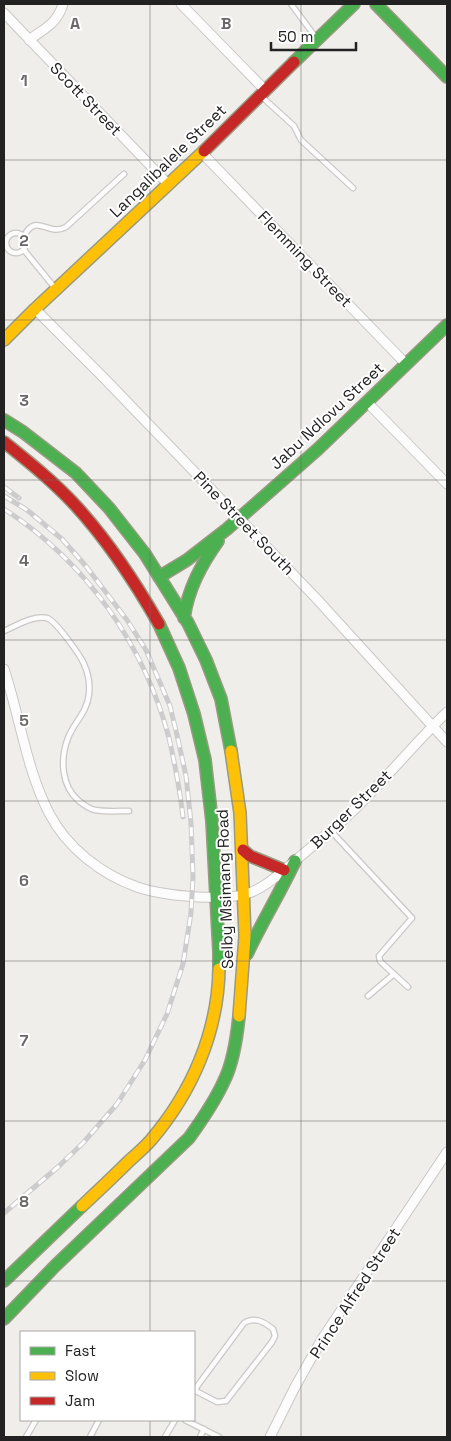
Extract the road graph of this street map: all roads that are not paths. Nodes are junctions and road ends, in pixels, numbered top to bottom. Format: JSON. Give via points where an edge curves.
{"nodes":[{"id":1,"x":63,"y":4,"type":"edge"},
{"id":2,"x":181,"y":4,"type":"edge"},
{"id":3,"x":291,"y":4,"type":"edge"},
{"id":4,"x":354,"y":4,"type":"edge"},
{"id":5,"x":376,"y":4,"type":"edge"},
{"id":6,"x":4,"y":13,"type":"edge"},
{"id":7,"x":318,"y":39,"type":"junction"},
{"id":8,"x":29,"y":40,"type":"junction"},
{"id":9,"x":447,"y":77,"type":"edge"},
{"id":10,"x":263,"y":92,"type":"junction"},
{"id":11,"x":202,"y":154,"type":"junction"},
{"id":12,"x":124,"y":174,"type":"dead end"},
{"id":13,"x":169,"y":185,"type":"junction"},
{"id":14,"x":353,"y":188,"type":"dead end"},
{"id":15,"x":24,"y":236,"type":"junction"},
{"id":16,"x":4,"y":247,"type":"edge"},
{"id":17,"x":24,"y":250,"type":"junction"},
{"id":18,"x":56,"y":290,"type":"junction"},
{"id":19,"x":35,"y":309,"type":"junction"},
{"id":20,"x":447,"y":325,"type":"edge"},
{"id":21,"x":4,"y":340,"type":"edge"},
{"id":22,"x":406,"y":364,"type":"junction"},
{"id":23,"x":367,"y":402,"type":"junction"},
{"id":24,"x":4,"y":420,"type":"edge"},
{"id":25,"x":4,"y":442,"type":"edge"},
{"id":26,"x":447,"y":484,"type":"edge"},
{"id":27,"x":238,"y":518,"type":"junction"},
{"id":28,"x":226,"y":529,"type":"junction"},
{"id":29,"x":159,"y":577,"type":"junction"},
{"id":30,"x":184,"y":618,"type":"junction"},
{"id":31,"x":4,"y":631,"type":"edge"},
{"id":32,"x":4,"y":669,"type":"edge"},
{"id":33,"x":6,"y":682,"type":"edge"},
{"id":34,"x":447,"y":712,"type":"edge"},
{"id":35,"x":432,"y":726,"type":"junction"},
{"id":36,"x":447,"y":742,"type":"edge"},
{"id":37,"x":129,"y":811,"type":"dead end"},
{"id":38,"x":331,"y":832,"type":"junction"},
{"id":39,"x":243,"y":850,"type":"junction"},
{"id":40,"x":295,"y":861,"type":"junction"},
{"id":41,"x":284,"y":870,"type":"junction"},
{"id":42,"x":244,"y":894,"type":"junction"},
{"id":43,"x":215,"y":897,"type":"junction"},
{"id":44,"x":244,"y":962,"type":"junction"},
{"id":45,"x":394,"y":974,"type":"junction"},
{"id":46,"x":408,"y":987,"type":"dead end"},
{"id":47,"x":368,"y":996,"type":"dead end"},
{"id":48,"x":447,"y":1152,"type":"edge"},
{"id":49,"x":4,"y":1281,"type":"edge"},
{"id":50,"x":4,"y":1318,"type":"edge"},
{"id":51,"x":195,"y":1390,"type":"edge"},
{"id":52,"x":195,"y":1392,"type":"edge"},
{"id":53,"x":35,"y":1421,"type":"edge"},
{"id":54,"x":98,"y":1421,"type":"edge"},
{"id":55,"x":174,"y":1421,"type":"edge"},
{"id":56,"x":187,"y":1421,"type":"edge"},
{"id":57,"x":204,"y":1430,"type":"junction"},
{"id":58,"x":26,"y":1437,"type":"edge"},
{"id":59,"x":90,"y":1437,"type":"edge"},
{"id":60,"x":165,"y":1437,"type":"edge"},
{"id":61,"x":200,"y":1437,"type":"edge"},
{"id":62,"x":219,"y":1437,"type":"edge"},
{"id":63,"x":270,"y":1437,"type":"edge"}],
"edges":[{"from":1,"to":8,"type":"street","via":[[54,22]]},
{"from":2,"to":10,"type":"street"},
{"from":3,"to":7,"type":"lane"},
{"from":4,"to":7,"type":"main road","name":"Langalibalele Street"},
{"from":5,"to":9,"type":"main road"},
{"from":6,"to":8,"type":"street","name":"Scott Street"},
{"from":7,"to":10,"type":"main road","name":"Langalibalele Street"},
{"from":8,"to":13,"type":"street","name":"Scott Street"},
{"from":10,"to":11,"type":"main road","name":"Langalibalele Street"},
{"from":10,"to":14,"type":"lane","via":[[294,126],[301,140]]},
{"from":11,"to":13,"type":"main road","name":"Langalibalele Street"},
{"from":11,"to":22,"type":"street","name":"Flemming Street"},
{"from":12,"to":15,"type":"lane","via":[[60,231],[36,226],[30,227]]},
{"from":13,"to":18,"type":"main road","name":"Langalibalele Street"},
{"from":15,"to":16,"type":"lane","via":[[15,232],[10,234]]},
{"from":15,"to":17,"type":"lane"},
{"from":16,"to":17,"type":"lane","via":[[14,253]]},
{"from":17,"to":18,"type":"lane"},
{"from":18,"to":19,"type":"main road","name":"Langalibalele Street"},
{"from":19,"to":21,"type":"main road","name":"Langalibalele Street"},
{"from":19,"to":27,"type":"street","name":"Pine Street South"},
{"from":20,"to":22,"type":"main road","name":"Jabu Ndlovu Street"},
{"from":22,"to":23,"type":"main road","name":"Jabu Ndlovu Street"},
{"from":23,"to":26,"type":"street"},
{"from":23,"to":27,"type":"main road","name":"Jabu Ndlovu Street"},
{"from":24,"to":29,"type":"main road","name":"Selby Msimang Road","via":[[76,473],[109,508]]},
{"from":25,"to":43,"type":"main road","name":"Selby Msimang Road","via":[[55,484],[85,516],[120,560],[161,626],[188,694],[205,759],[211,799]]},
{"from":27,"to":28,"type":"main road","name":"Jabu Ndlovu Street"},
{"from":27,"to":35,"type":"street","name":"Pine Street South"},
{"from":28,"to":29,"type":"main road","name":"Jabu Ndlovu Street"},
{"from":28,"to":30,"type":"main road","name":"Jabu Ndlovu Street","via":[[192,584]]},
{"from":29,"to":30,"type":"main road","name":"Selby Msimang Road"},
{"from":30,"to":39,"type":"main road","name":"Selby Msimang Road","via":[[206,660],[221,699],[231,748]]},
{"from":31,"to":37,"type":"lane","via":[[34,618],[47,618],[58,625],[84,664],[90,684],[86,706],[68,736],[64,750],[64,776],[71,794],[84,805],[94,810]]},
{"from":32,"to":33,"type":"street","name":"Burger Street"},
{"from":33,"to":43,"type":"street","name":"Burger Street","via":[[38,788],[49,814],[75,848],[103,871],[139,888],[167,894]]},
{"from":34,"to":35,"type":"street","name":"Burger Street"},
{"from":35,"to":36,"type":"street","name":"Pine Street South"},
{"from":35,"to":38,"type":"street","name":"Burger Street"},
{"from":38,"to":40,"type":"street","name":"Burger Street"},
{"from":38,"to":45,"type":"lane","via":[[412,918],[380,956],[380,961]]},
{"from":39,"to":41,"type":"main road"},
{"from":39,"to":42,"type":"main road","name":"Selby Msimang Road"},
{"from":40,"to":41,"type":"street","name":"Burger Street"},
{"from":40,"to":44,"type":"main road"},
{"from":41,"to":42,"type":"street","name":"Burger Street","via":[[270,882]]},
{"from":42,"to":43,"type":"street","name":"Burger Street"},
{"from":42,"to":44,"type":"main road","name":"Selby Msimang Road"},
{"from":43,"to":49,"type":"main road","name":"Selby Msimang Road","via":[[218,984],[215,1016],[202,1061],[170,1116],[151,1140]]},
{"from":44,"to":50,"type":"main road","name":"Selby Msimang Road","via":[[232,1056],[225,1080],[203,1119],[188,1138]]},
{"from":45,"to":46,"type":"lane"},
{"from":45,"to":47,"type":"lane"},
{"from":48,"to":63,"type":"street","name":"Prince Alfred Street","via":[[322,1339]]},
{"from":51,"to":52,"type":"lane","via":[[244,1323],[254,1319],[273,1329],[275,1336],[272,1342],[226,1401],[216,1402]]},
{"from":53,"to":58,"type":"lane"},
{"from":54,"to":59,"type":"lane"},
{"from":55,"to":60,"type":"lane"},
{"from":56,"to":57,"type":"lane"},
{"from":57,"to":61,"type":"lane"},
{"from":57,"to":62,"type":"lane"}]}
